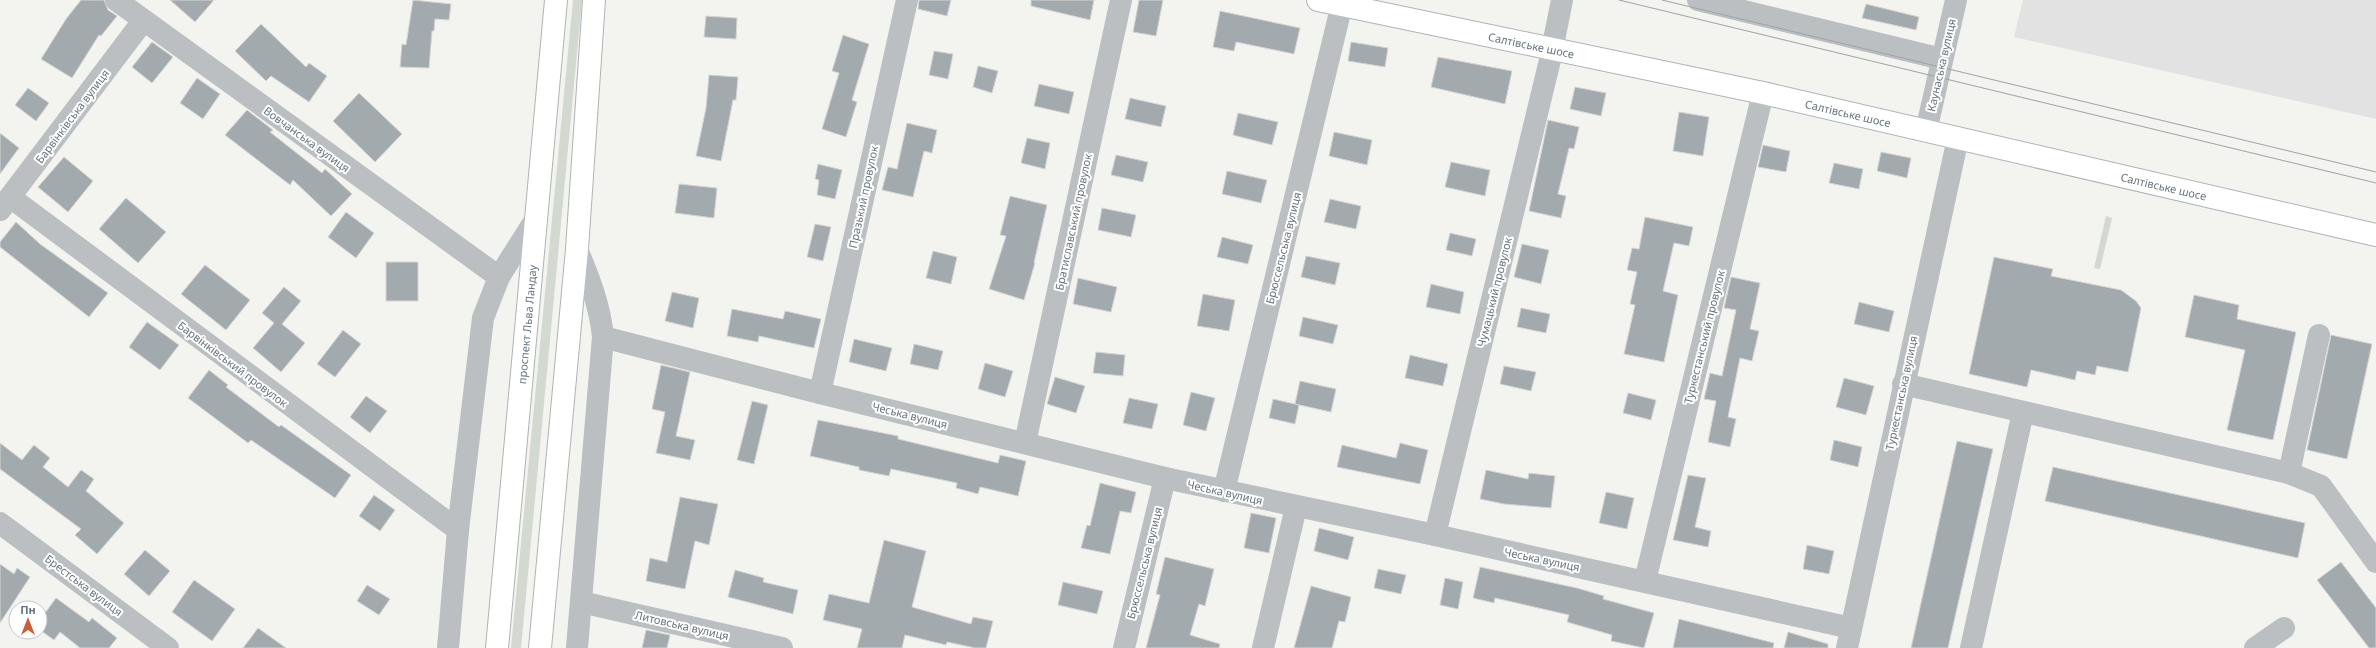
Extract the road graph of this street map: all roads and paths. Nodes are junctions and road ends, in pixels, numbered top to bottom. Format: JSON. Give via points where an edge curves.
{"nodes":[{"id":1,"x":116,"y":0,"type":"edge"},
{"id":2,"x":556,"y":0,"type":"edge"},
{"id":3,"x":594,"y":0,"type":"edge"},
{"id":4,"x":907,"y":0,"type":"edge"},
{"id":5,"x":1121,"y":0,"type":"edge"},
{"id":6,"x":1318,"y":0,"type":"edge"},
{"id":7,"x":1562,"y":0,"type":"edge"},
{"id":8,"x":1698,"y":0,"type":"edge"},
{"id":9,"x":1956,"y":0,"type":"edge"},
{"id":10,"x":1342,"y":3,"type":"edge"},
{"id":11,"x":1780,"y":9,"type":"edge"},
{"id":12,"x":143,"y":21,"type":"junction"},
{"id":13,"x":1553,"y":48,"type":"junction"},
{"id":14,"x":1942,"y":59,"type":"junction"},
{"id":15,"x":1763,"y":93,"type":"junction"},
{"id":16,"x":1926,"y":130,"type":"junction"},
{"id":17,"x":1958,"y":138,"type":"junction"},
{"id":18,"x":5,"y":203,"type":"edge"},
{"id":19,"x":535,"y":220,"type":"junction"},
{"id":20,"x":2376,"y":235,"type":"edge"},
{"id":21,"x":577,"y":249,"type":"junction"},
{"id":22,"x":499,"y":276,"type":"junction"},
{"id":23,"x":2319,"y":335,"type":"dead end"},
{"id":24,"x":603,"y":337,"type":"junction"},
{"id":25,"x":1903,"y":384,"type":"junction"},
{"id":26,"x":820,"y":393,"type":"junction"},
{"id":27,"x":2023,"y":412,"type":"junction"},
{"id":28,"x":1025,"y":444,"type":"junction"},
{"id":29,"x":2289,"y":473,"type":"junction"},
{"id":30,"x":1165,"y":478,"type":"junction"},
{"id":31,"x":1224,"y":492,"type":"junction"},
{"id":32,"x":1296,"y":507,"type":"junction"},
{"id":33,"x":2,"y":529,"type":"edge"},
{"id":34,"x":458,"y":530,"type":"junction"},
{"id":35,"x":1435,"y":535,"type":"junction"},
{"id":36,"x":2376,"y":562,"type":"edge"},
{"id":37,"x":1645,"y":581,"type":"junction"},
{"id":38,"x":581,"y":602,"type":"junction"},
{"id":39,"x":2284,"y":628,"type":"dead end"},
{"id":40,"x":1849,"y":638,"type":"edge"},
{"id":41,"x":168,"y":648,"type":"edge"},
{"id":42,"x":448,"y":648,"type":"edge"},
{"id":43,"x":498,"y":648,"type":"edge"},
{"id":44,"x":540,"y":648,"type":"edge"},
{"id":45,"x":578,"y":648,"type":"edge"},
{"id":46,"x":782,"y":648,"type":"edge"},
{"id":47,"x":1124,"y":648,"type":"edge"},
{"id":48,"x":1263,"y":648,"type":"edge"},
{"id":49,"x":1971,"y":648,"type":"edge"},
{"id":50,"x":2255,"y":648,"type":"edge"}],
"edges":[{"from":1,"to":12,"type":"street","name":"Вовчанська вулиця"},
{"from":2,"to":19,"type":"main road","name":"проспект Льва Ландау"},
{"from":3,"to":21,"type":"main road"},
{"from":4,"to":26,"type":"street","name":"Празький провулок"},
{"from":5,"to":28,"type":"street","name":"Братиславський провулок"},
{"from":6,"to":10,"type":"main road","name":"Салтівське шосе"},
{"from":7,"to":13,"type":"street","name":"Чумацький провулок"},
{"from":8,"to":11,"type":"street"},
{"from":9,"to":14,"type":"street","name":"Каунаська вулиця"},
{"from":10,"to":13,"type":"main road","name":"Салтівське шосе"},
{"from":10,"to":31,"type":"street","name":"Брюссельська вулиця"},
{"from":11,"to":14,"type":"street"},
{"from":12,"to":18,"type":"street","name":"Барвінківська вулиця"},
{"from":12,"to":22,"type":"street","name":"Вовчанська вулиця"},
{"from":13,"to":15,"type":"main road","name":"Салтівське шосе"},
{"from":13,"to":35,"type":"street","name":"Чумацький провулок"},
{"from":14,"to":16,"type":"street","name":"Каунаська вулиця"},
{"from":15,"to":16,"type":"main road","name":"Салтівське шосе"},
{"from":15,"to":37,"type":"street","name":"Туркестанський провулок"},
{"from":16,"to":17,"type":"main road","name":"Салтівське шосе"},
{"from":17,"to":20,"type":"main road","name":"Салтівське шосе"},
{"from":17,"to":25,"type":"street","name":"Туркестанська вулиця"},
{"from":18,"to":34,"type":"street","name":"Барвінківський провулок"},
{"from":19,"to":22,"type":"street"},
{"from":19,"to":43,"type":"main road","name":"проспект Льва Ландау"},
{"from":21,"to":24,"type":"street","via":[[595,291]]},
{"from":21,"to":44,"type":"main road"},
{"from":22,"to":34,"type":"street","via":[[482,318]]},
{"from":23,"to":29,"type":"street"},
{"from":24,"to":26,"type":"street","name":"Чеська вулиця"},
{"from":24,"to":38,"type":"street"},
{"from":25,"to":27,"type":"street"},
{"from":25,"to":40,"type":"street","name":"Туркестанська вулиця"},
{"from":26,"to":28,"type":"street","name":"Чеська вулиця"},
{"from":27,"to":29,"type":"street"},
{"from":27,"to":49,"type":"street"},
{"from":28,"to":30,"type":"street","name":"Чеська вулиця"},
{"from":29,"to":36,"type":"street","via":[[2321,486]]},
{"from":30,"to":31,"type":"street","name":"Чеська вулиця"},
{"from":30,"to":47,"type":"street","name":"Брюссельська вулиця"},
{"from":31,"to":32,"type":"street","name":"Чеська вулиця"},
{"from":32,"to":35,"type":"street","name":"Чеська вулиця"},
{"from":32,"to":48,"type":"street"},
{"from":33,"to":41,"type":"street","name":"Брестська вулиця"},
{"from":34,"to":42,"type":"street"},
{"from":35,"to":37,"type":"street","name":"Чеська вулиця"},
{"from":37,"to":40,"type":"street","name":"Чеська вулиця"},
{"from":38,"to":45,"type":"street"},
{"from":38,"to":46,"type":"street","name":"Литовська вулиця"},
{"from":39,"to":50,"type":"street"}]}
